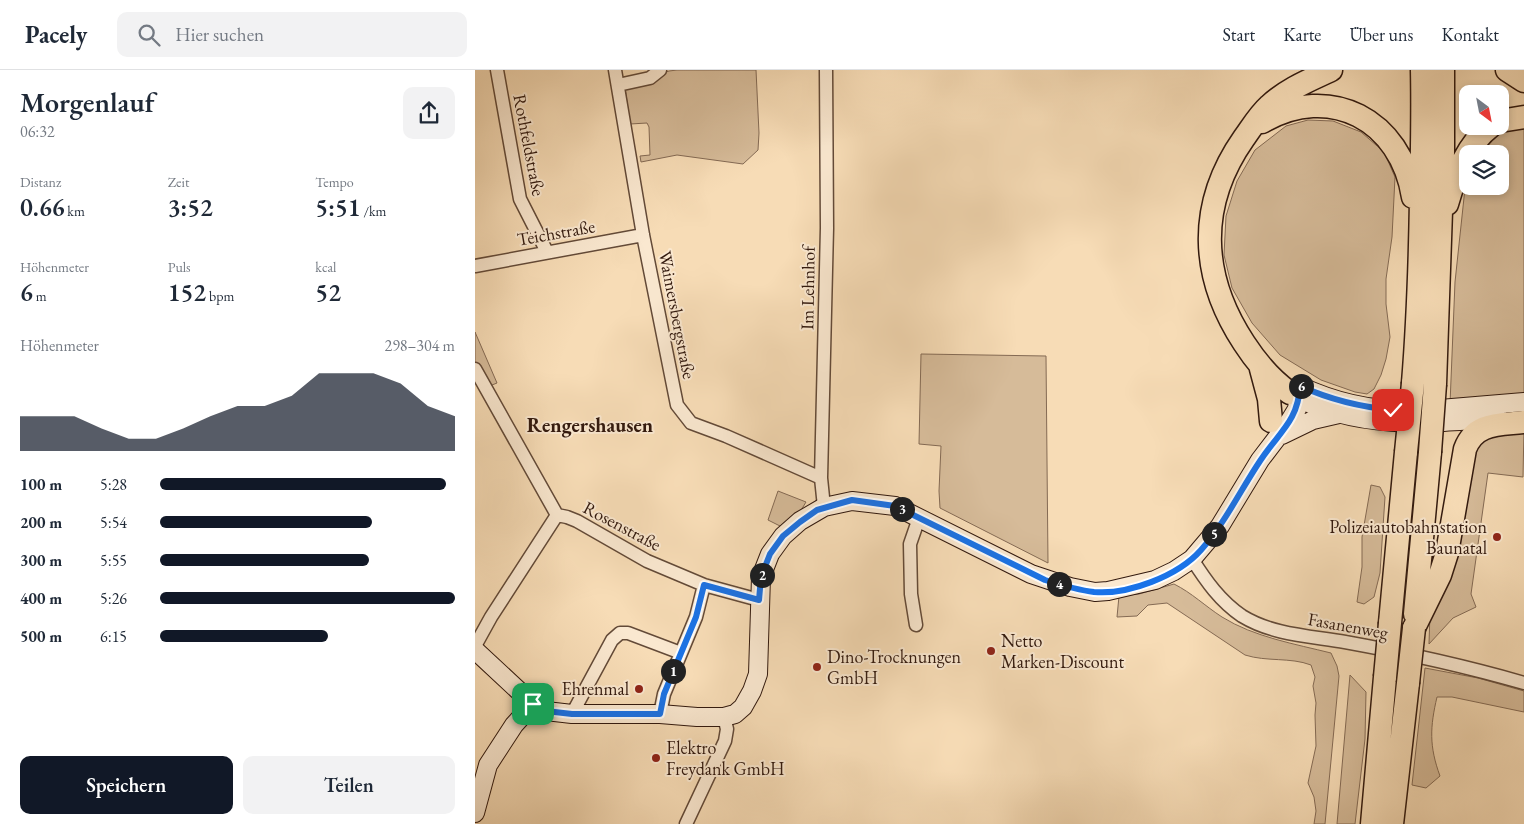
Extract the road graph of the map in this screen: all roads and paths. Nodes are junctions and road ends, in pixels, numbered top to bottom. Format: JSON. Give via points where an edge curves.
{"nodes":[{"id":1,"x":497,"y":70,"type":"edge"},
{"id":2,"x":615,"y":70,"type":"edge"},
{"id":3,"x":660,"y":70,"type":"edge"},
{"id":4,"x":826,"y":70,"type":"edge"},
{"id":5,"x":1331,"y":70,"type":"edge"},
{"id":6,"x":1422,"y":70,"type":"edge"},
{"id":7,"x":1443,"y":70,"type":"edge"},
{"id":8,"x":1507,"y":70,"type":"edge"},
{"id":9,"x":1524,"y":81,"type":"edge"},
{"id":10,"x":618,"y":85,"type":"junction"},
{"id":11,"x":1524,"y":117,"type":"edge"},
{"id":12,"x":1509,"y":120,"type":"edge"},
{"id":13,"x":1481,"y":135,"type":"edge"},
{"id":14,"x":1245,"y":136,"type":"junction"},
{"id":15,"x":1440,"y":229,"type":"junction"},
{"id":16,"x":643,"y":235,"type":"junction"},
{"id":17,"x":547,"y":252,"type":"junction"},
{"id":18,"x":475,"y":266,"type":"edge"},
{"id":19,"x":1419,"y":270,"type":"junction"},
{"id":20,"x":1244,"y":343,"type":"junction"},
{"id":21,"x":1261,"y":368,"type":"junction"},
{"id":22,"x":475,"y":369,"type":"edge"},
{"id":23,"x":1296,"y":393,"type":"junction"},
{"id":24,"x":1524,"y":402,"type":"edge"},
{"id":25,"x":1339,"y":414,"type":"junction"},
{"id":26,"x":1524,"y":416,"type":"edge"},
{"id":27,"x":1524,"y":422,"type":"edge"},
{"id":28,"x":1275,"y":429,"type":"junction"},
{"id":29,"x":821,"y":478,"type":"junction"},
{"id":30,"x":824,"y":508,"type":"junction"},
{"id":31,"x":557,"y":515,"type":"junction"},
{"id":32,"x":919,"y":518,"type":"junction"},
{"id":33,"x":1192,"y":559,"type":"junction"},
{"id":34,"x":704,"y":585,"type":"junction"},
{"id":35,"x":759,"y":600,"type":"junction"},
{"id":36,"x":916,"y":625,"type":"dead end"},
{"id":37,"x":1414,"y":628,"type":"junction"},
{"id":38,"x":475,"y":646,"type":"edge"},
{"id":39,"x":475,"y":650,"type":"edge"},
{"id":40,"x":681,"y":653,"type":"junction"},
{"id":41,"x":1524,"y":684,"type":"edge"},
{"id":42,"x":533,"y":704,"type":"junction"},
{"id":43,"x":572,"y":714,"type":"junction"},
{"id":44,"x":660,"y":714,"type":"junction"},
{"id":45,"x":724,"y":717,"type":"junction"},
{"id":46,"x":475,"y":813,"type":"edge"},
{"id":47,"x":686,"y":824,"type":"edge"},
{"id":48,"x":1372,"y":824,"type":"edge"},
{"id":49,"x":1392,"y":824,"type":"edge"}],
"edges":[{"from":1,"to":17,"type":"street","name":"Rothfeldstraße","via":[[520,199]]},
{"from":2,"to":10,"type":"street","name":"Waimersbergstraße"},
{"from":3,"to":10,"type":"street","via":[[650,78]]},
{"from":4,"to":29,"type":"street","name":"Im Lehnhof","via":[[827,228]]},
{"from":5,"to":14,"type":"highway","via":[[1280,97],[1260,114]]},
{"from":6,"to":19,"type":"highway"},
{"from":7,"to":15,"type":"highway"},
{"from":8,"to":9,"type":"highway"},
{"from":10,"to":16,"type":"street","name":"Waimersbergstraße"},
{"from":11,"to":12,"type":"highway"},
{"from":13,"to":15,"type":"highway","via":[[1465,157]]},
{"from":14,"to":19,"type":"highway","via":[[1274,115],[1306,106],[1339,109],[1370,122],[1394,145],[1409,175]]},
{"from":14,"to":20,"type":"highway","via":[[1221,180],[1210,231],[1215,282],[1226,314]]},
{"from":15,"to":37,"type":"highway","bridge":true,"via":[[1435,384]]},
{"from":16,"to":17,"type":"street","name":"Teichstraße"},
{"from":16,"to":29,"type":"street","name":"Waimersbergstraße","via":[[677,405],[691,423]]},
{"from":17,"to":18,"type":"street","name":"Teichstraße"},
{"from":19,"to":48,"type":"highway","bridge":true,"via":[[1413,382]]},
{"from":20,"to":21,"type":"highway"},
{"from":20,"to":23,"type":"highway"},
{"from":21,"to":23,"type":"highway"},
{"from":21,"to":28,"type":"highway"},
{"from":22,"to":31,"type":"street"},
{"from":23,"to":24,"type":"street","via":[[1393,410]]},
{"from":23,"to":25,"type":"street"},
{"from":23,"to":28,"type":"street","via":[[1283,399]]},
{"from":25,"to":26,"type":"street","via":[[1374,421],[1424,423]]},
{"from":25,"to":28,"type":"street","via":[[1295,428]]},
{"from":27,"to":37,"type":"highway","via":[[1483,428],[1467,441],[1447,553]]},
{"from":28,"to":33,"type":"street","via":[[1220,526]]},
{"from":29,"to":30,"type":"street","name":"Im Lehnhof"},
{"from":30,"to":32,"type":"street","via":[[852,500],[875,502],[895,506]]},
{"from":30,"to":35,"type":"street","via":[[783,536],[770,554],[761,577]]},
{"from":31,"to":34,"type":"street","name":"Rosenstraße","via":[[567,516],[647,561]]},
{"from":31,"to":38,"type":"street","name":"Rosenstraße"},
{"from":32,"to":33,"type":"street","via":[[1031,574],[1083,590],[1108,591],[1143,584],[1165,576]]},
{"from":32,"to":36,"type":"street","via":[[910,544],[911,594]]},
{"from":33,"to":41,"type":"street","name":"Fasanenweg","via":[[1209,585],[1229,606],[1279,632],[1445,662]]},
{"from":34,"to":35,"type":"street","name":"Rosenstraße"},
{"from":34,"to":40,"type":"street","via":[[696,617]]},
{"from":35,"to":45,"type":"street","via":[[758,674],[743,707]]},
{"from":37,"to":49,"type":"highway","bridge":true},
{"from":39,"to":42,"type":"street"},
{"from":40,"to":43,"type":"street","via":[[620,633],[612,640]]},
{"from":40,"to":44,"type":"street","via":[[664,694]]},
{"from":42,"to":43,"type":"street","via":[[546,711]]},
{"from":42,"to":46,"type":"street","via":[[513,725],[488,765]]},
{"from":43,"to":44,"type":"street"},
{"from":44,"to":45,"type":"street"},
{"from":45,"to":47,"type":"street","via":[[725,741]]}]}
